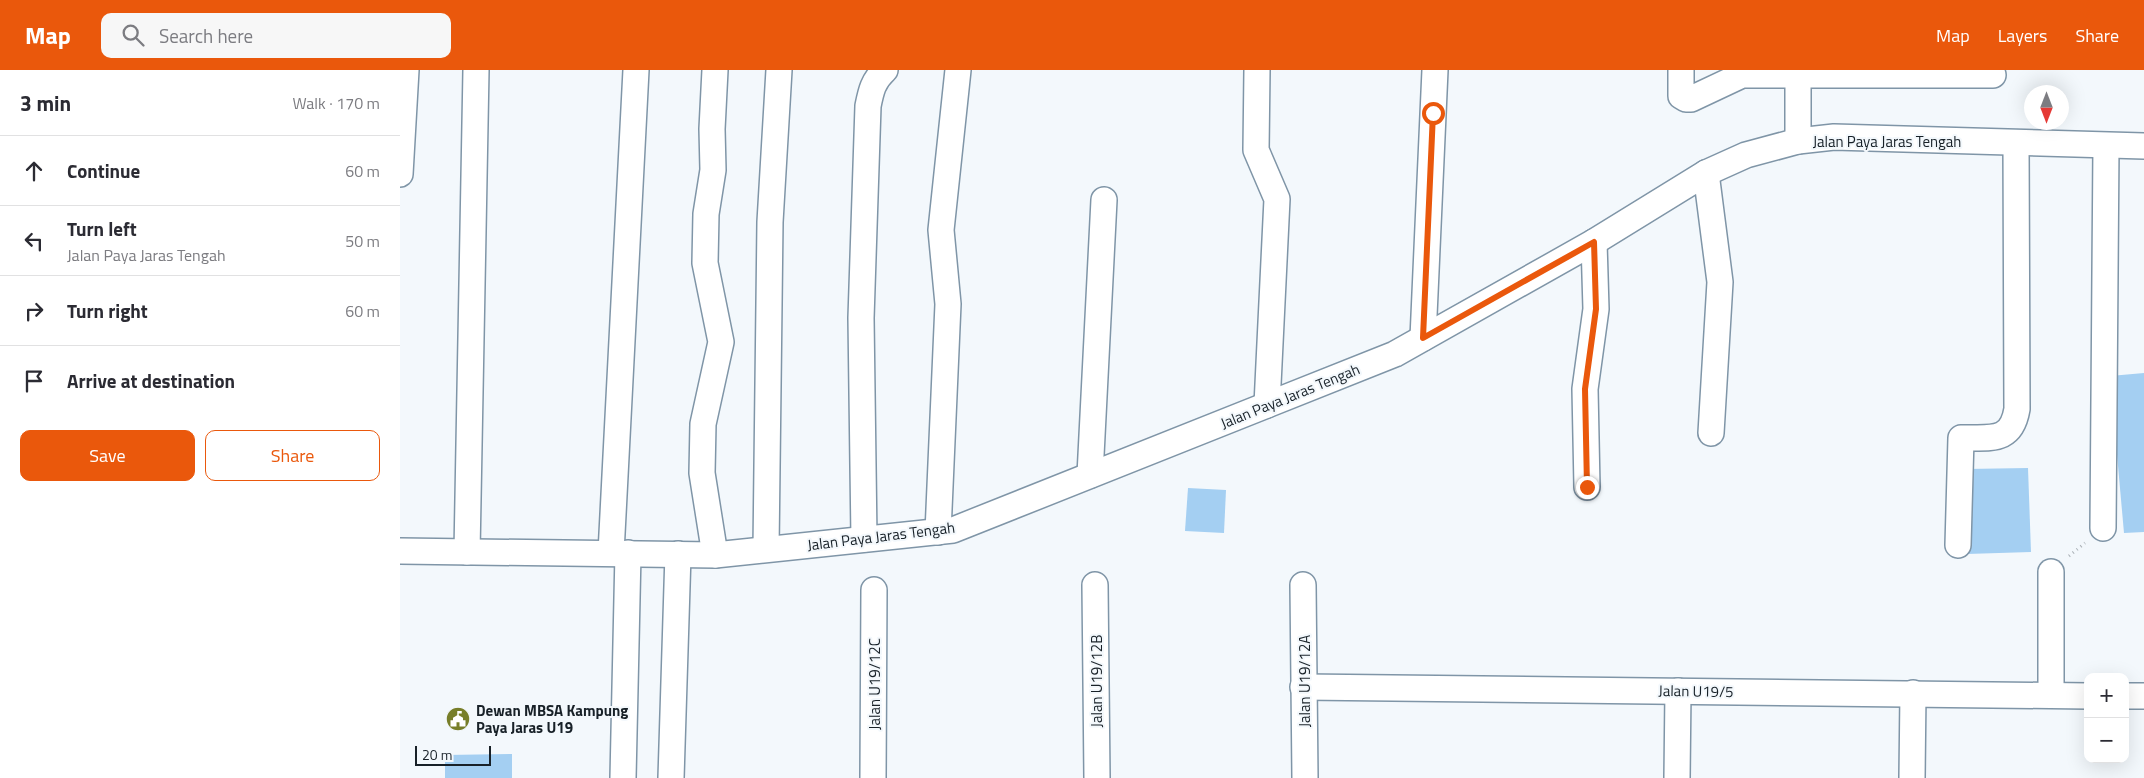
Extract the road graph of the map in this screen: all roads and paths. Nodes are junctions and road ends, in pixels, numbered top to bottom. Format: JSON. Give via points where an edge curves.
{"nodes":[{"id":1,"x":406,"y":70,"type":"edge"},
{"id":2,"x":476,"y":70,"type":"edge"},
{"id":3,"x":636,"y":70,"type":"edge"},
{"id":4,"x":715,"y":70,"type":"edge"},
{"id":5,"x":779,"y":70,"type":"edge"},
{"id":6,"x":885,"y":70,"type":"edge"},
{"id":7,"x":958,"y":70,"type":"edge"},
{"id":8,"x":1257,"y":70,"type":"edge"},
{"id":9,"x":1435,"y":70,"type":"edge"},
{"id":10,"x":1681,"y":70,"type":"edge"},
{"id":11,"x":1798,"y":72,"type":"edge"},
{"id":12,"x":1993,"y":75,"type":"dead end"},
{"id":13,"x":1798,"y":141,"type":"junction"},
{"id":14,"x":2016,"y":143,"type":"junction"},
{"id":15,"x":2106,"y":146,"type":"junction"},
{"id":16,"x":2144,"y":146,"type":"edge"},
{"id":17,"x":1706,"y":173,"type":"junction"},
{"id":18,"x":400,"y":174,"type":"edge"},
{"id":19,"x":1104,"y":200,"type":"dead end"},
{"id":20,"x":1594,"y":242,"type":"junction"},
{"id":21,"x":1423,"y":338,"type":"junction"},
{"id":22,"x":1267,"y":405,"type":"junction"},
{"id":23,"x":1711,"y":433,"type":"dead end"},
{"id":24,"x":1090,"y":475,"type":"junction"},
{"id":25,"x":1587,"y":487,"type":"dead end"},
{"id":26,"x":2103,"y":528,"type":"joint"},
{"id":27,"x":938,"y":532,"type":"junction"},
{"id":28,"x":864,"y":539,"type":"junction"},
{"id":29,"x":1958,"y":545,"type":"dead end"},
{"id":30,"x":766,"y":549,"type":"junction"},
{"id":31,"x":400,"y":551,"type":"edge"},
{"id":32,"x":467,"y":552,"type":"junction"},
{"id":33,"x":619,"y":553,"type":"junction"},
{"id":34,"x":678,"y":554,"type":"junction"},
{"id":35,"x":715,"y":555,"type":"junction"},
{"id":36,"x":2051,"y":572,"type":"joint"},
{"id":37,"x":1095,"y":585,"type":"dead end"},
{"id":38,"x":1303,"y":585,"type":"dead end"},
{"id":39,"x":874,"y":590,"type":"dead end"},
{"id":40,"x":1304,"y":687,"type":"junction"},
{"id":41,"x":1678,"y":691,"type":"junction"},
{"id":42,"x":1913,"y":694,"type":"junction"},
{"id":43,"x":2052,"y":695,"type":"junction"},
{"id":44,"x":2084,"y":696,"type":"edge"},
{"id":45,"x":2129,"y":696,"type":"edge"},
{"id":46,"x":2144,"y":696,"type":"edge"},
{"id":47,"x":623,"y":778,"type":"edge"},
{"id":48,"x":671,"y":778,"type":"edge"},
{"id":49,"x":873,"y":778,"type":"edge"},
{"id":50,"x":1097,"y":778,"type":"edge"},
{"id":51,"x":1304,"y":778,"type":"edge"},
{"id":52,"x":1677,"y":778,"type":"edge"},
{"id":53,"x":1912,"y":778,"type":"edge"}],
"edges":[{"from":1,"to":18,"type":"street"},
{"from":2,"to":32,"type":"street"},
{"from":3,"to":33,"type":"street"},
{"from":4,"to":35,"type":"street","via":[[713,170],[706,214],[705,263],[721,342],[703,424],[702,473]]},
{"from":5,"to":30,"type":"street","via":[[770,222]]},
{"from":6,"to":28,"type":"street","via":[[871,87],[868,106],[861,318]]},
{"from":7,"to":27,"type":"street","via":[[941,230],[948,304]]},
{"from":8,"to":22,"type":"street","via":[[1256,150],[1277,199]]},
{"from":9,"to":21,"type":"street"},
{"from":10,"to":11,"type":"street","via":[[1681,96],[1686,99],[1742,75]]},
{"from":11,"to":12,"type":"street"},
{"from":11,"to":13,"type":"street"},
{"from":13,"to":14,"type":"street","name":"Jalan Paya Jaras Tengah","via":[[1834,138]]},
{"from":13,"to":17,"type":"street","name":"Jalan Paya Jaras Tengah","via":[[1746,155]]},
{"from":14,"to":15,"type":"street","name":"Jalan Paya Jaras Tengah"},
{"from":14,"to":29,"type":"street","via":[[2017,409],[2009,431],[1996,437],[1960,438]]},
{"from":15,"to":16,"type":"street","name":"Jalan Paya Jaras Tengah"},
{"from":15,"to":26,"type":"street"},
{"from":17,"to":20,"type":"street","name":"Jalan Paya Jaras Tengah"},
{"from":17,"to":23,"type":"street","via":[[1720,282]]},
{"from":19,"to":24,"type":"street"},
{"from":20,"to":21,"type":"street","name":"Jalan Paya Jaras Tengah"},
{"from":20,"to":25,"type":"street","via":[[1596,309],[1585,389]]},
{"from":21,"to":22,"type":"street","name":"Jalan Paya Jaras Tengah","via":[[1395,354]]},
{"from":22,"to":24,"type":"street","name":"Jalan Paya Jaras Tengah"},
{"from":24,"to":27,"type":"street","name":"Jalan Paya Jaras Tengah","via":[[953,530]]},
{"from":26,"to":36,"type":"path"},
{"from":27,"to":28,"type":"street","name":"Jalan Paya Jaras Tengah"},
{"from":28,"to":30,"type":"street","name":"Jalan Paya Jaras Tengah"},
{"from":30,"to":35,"type":"street","name":"Jalan Paya Jaras Tengah"},
{"from":31,"to":32,"type":"street","name":"Jalan Paya Jaras Tengah"},
{"from":32,"to":33,"type":"street","name":"Jalan Paya Jaras Tengah"},
{"from":33,"to":34,"type":"street","name":"Jalan Paya Jaras Tengah"},
{"from":33,"to":47,"type":"street"},
{"from":34,"to":35,"type":"street","name":"Jalan Paya Jaras Tengah"},
{"from":34,"to":48,"type":"street"},
{"from":36,"to":43,"type":"street"},
{"from":37,"to":50,"type":"street","name":"Jalan U19/12B"},
{"from":38,"to":40,"type":"street","name":"Jalan U19/12A"},
{"from":39,"to":49,"type":"street","name":"Jalan U19/12C"},
{"from":40,"to":41,"type":"street","name":"Jalan U19/5"},
{"from":40,"to":51,"type":"street","name":"Jalan U19/12A"},
{"from":41,"to":42,"type":"street","name":"Jalan U19/5"},
{"from":41,"to":52,"type":"street"},
{"from":42,"to":43,"type":"street","name":"Jalan U19/5"},
{"from":42,"to":53,"type":"street"},
{"from":43,"to":44,"type":"street","name":"Jalan U19/5"},
{"from":45,"to":46,"type":"street"}]}
